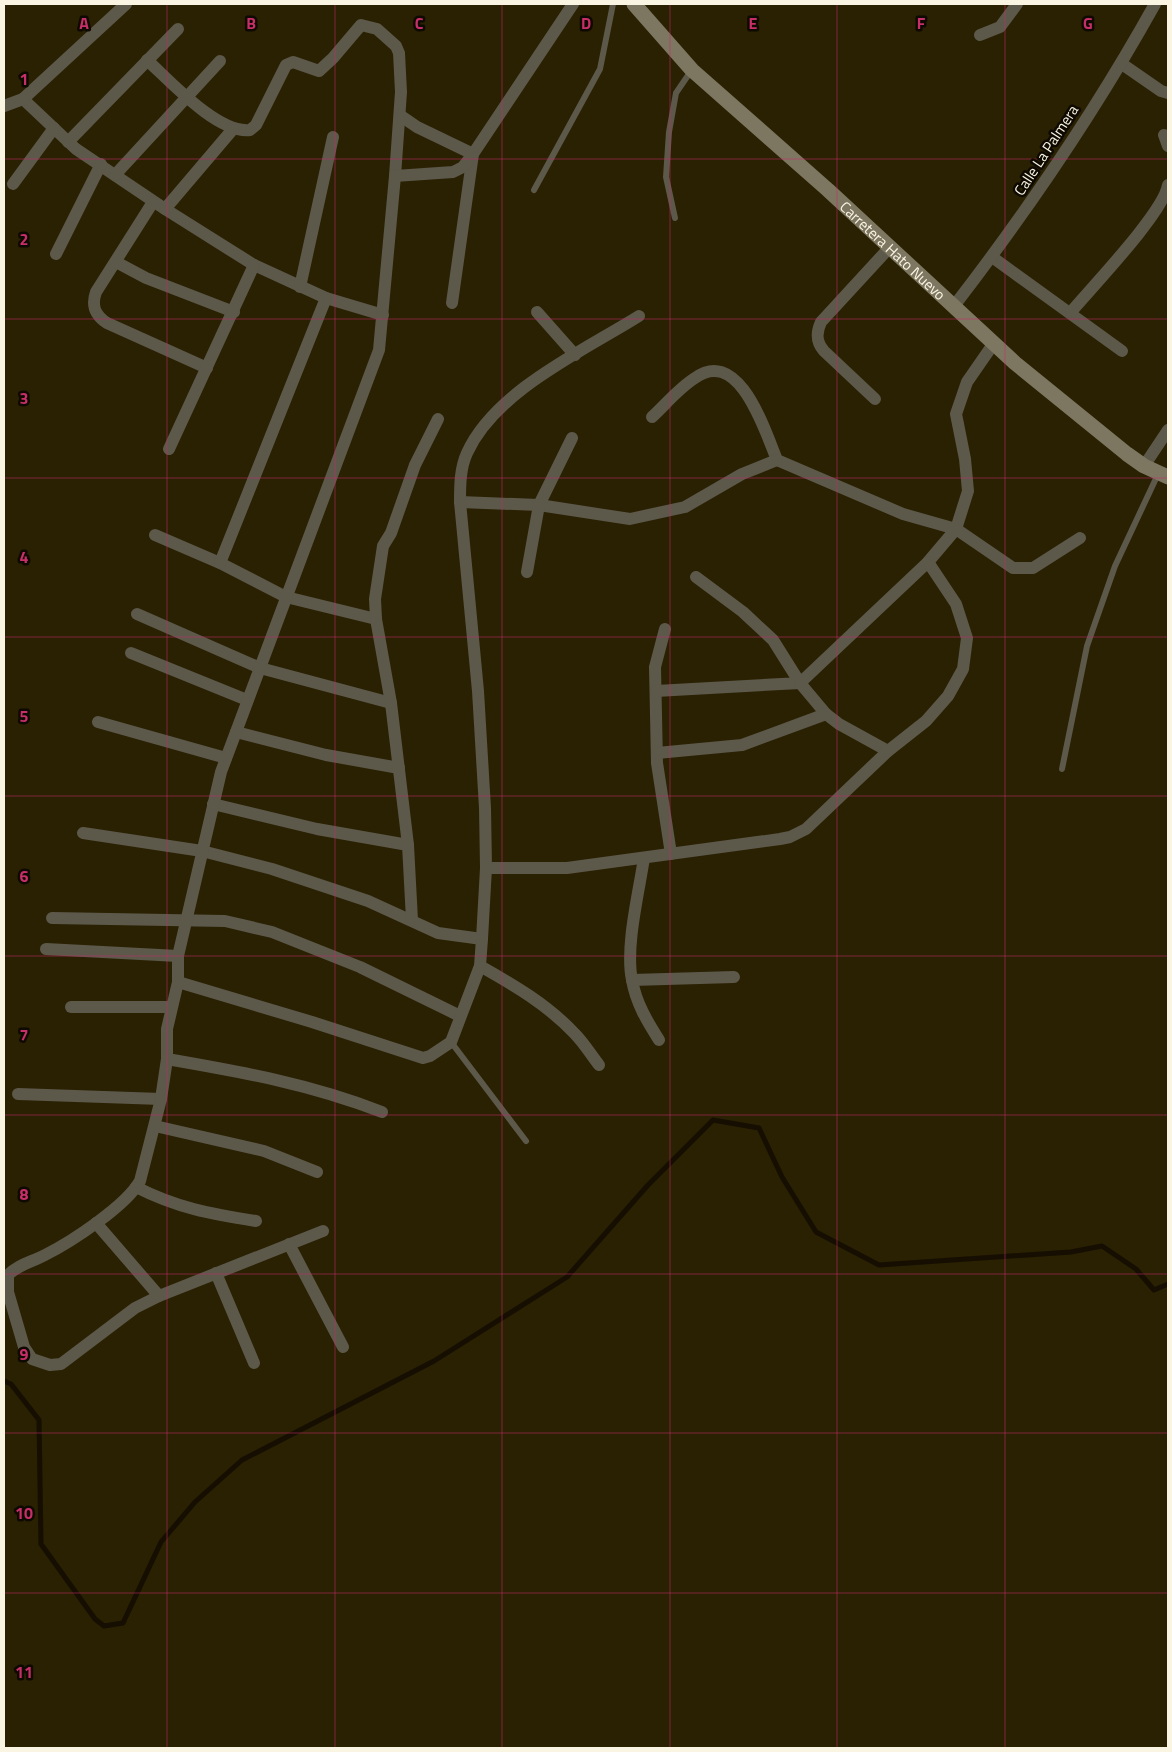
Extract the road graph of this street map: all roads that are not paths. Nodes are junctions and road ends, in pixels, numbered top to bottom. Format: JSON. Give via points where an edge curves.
{"nodes":[{"id":1,"x":126,"y":4,"type":"edge"},
{"id":2,"x":573,"y":4,"type":"edge"},
{"id":3,"x":613,"y":4,"type":"edge"},
{"id":4,"x":634,"y":4,"type":"edge"},
{"id":5,"x":1017,"y":4,"type":"edge"},
{"id":6,"x":1155,"y":4,"type":"edge"},
{"id":7,"x":178,"y":29,"type":"dead end"},
{"id":8,"x":980,"y":35,"type":"dead end"},
{"id":9,"x":147,"y":60,"type":"junction"},
{"id":10,"x":220,"y":61,"type":"dead end"},
{"id":11,"x":1122,"y":64,"type":"junction"},
{"id":12,"x":692,"y":70,"type":"junction"},
{"id":13,"x":1168,"y":93,"type":"edge"},
{"id":14,"x":188,"y":96,"type":"junction"},
{"id":15,"x":23,"y":99,"type":"junction"},
{"id":16,"x":4,"y":106,"type":"edge"},
{"id":17,"x":401,"y":116,"type":"junction"},
{"id":18,"x":54,"y":128,"type":"junction"},
{"id":19,"x":233,"y":129,"type":"junction"},
{"id":20,"x":333,"y":137,"type":"dead end"},
{"id":21,"x":68,"y":142,"type":"junction"},
{"id":22,"x":473,"y":154,"type":"junction"},
{"id":23,"x":101,"y":164,"type":"junction"},
{"id":24,"x":115,"y":175,"type":"junction"},
{"id":25,"x":395,"y":176,"type":"junction"},
{"id":26,"x":13,"y":184,"type":"dead end"},
{"id":27,"x":534,"y":190,"type":"dead end"},
{"id":28,"x":1168,"y":191,"type":"edge"},
{"id":29,"x":154,"y":202,"type":"junction"},
{"id":30,"x":165,"y":209,"type":"junction"},
{"id":31,"x":675,"y":218,"type":"dead end"},
{"id":32,"x":890,"y":247,"type":"junction"},
{"id":33,"x":56,"y":254,"type":"dead end"},
{"id":34,"x":992,"y":257,"type":"junction"},
{"id":35,"x":116,"y":262,"type":"junction"},
{"id":36,"x":254,"y":265,"type":"junction"},
{"id":37,"x":300,"y":286,"type":"junction"},
{"id":38,"x":326,"y":298,"type":"junction"},
{"id":39,"x":452,"y":303,"type":"dead end"},
{"id":40,"x":954,"y":306,"type":"junction"},
{"id":41,"x":234,"y":312,"type":"junction"},
{"id":42,"x":537,"y":312,"type":"dead end"},
{"id":43,"x":1071,"y":312,"type":"junction"},
{"id":44,"x":382,"y":315,"type":"junction"},
{"id":45,"x":639,"y":316,"type":"dead end"},
{"id":46,"x":994,"y":343,"type":"junction"},
{"id":47,"x":1122,"y":351,"type":"dead end"},
{"id":48,"x":575,"y":355,"type":"junction"},
{"id":49,"x":207,"y":368,"type":"junction"},
{"id":50,"x":875,"y":399,"type":"dead end"},
{"id":51,"x":652,"y":417,"type":"dead end"},
{"id":52,"x":438,"y":419,"type":"dead end"},
{"id":53,"x":1168,"y":430,"type":"edge"},
{"id":54,"x":572,"y":438,"type":"dead end"},
{"id":55,"x":169,"y":449,"type":"dead end"},
{"id":56,"x":777,"y":460,"type":"junction"},
{"id":57,"x":1144,"y":466,"type":"junction"},
{"id":58,"x":1163,"y":475,"type":"edge"},
{"id":59,"x":460,"y":502,"type":"junction"},
{"id":60,"x":539,"y":505,"type":"junction"},
{"id":61,"x":956,"y":529,"type":"junction"},
{"id":62,"x":155,"y":535,"type":"dead end"},
{"id":63,"x":1080,"y":538,"type":"dead end"},
{"id":64,"x":928,"y":562,"type":"junction"},
{"id":65,"x":220,"y":563,"type":"junction"},
{"id":66,"x":526,"y":572,"type":"dead end"},
{"id":67,"x":696,"y":577,"type":"dead end"},
{"id":68,"x":286,"y":597,"type":"junction"},
{"id":69,"x":137,"y":614,"type":"dead end"},
{"id":70,"x":376,"y":619,"type":"junction"},
{"id":71,"x":665,"y":629,"type":"dead end"},
{"id":72,"x":131,"y":653,"type":"dead end"},
{"id":73,"x":260,"y":668,"type":"junction"},
{"id":74,"x":800,"y":683,"type":"junction"},
{"id":75,"x":656,"y":691,"type":"junction"},
{"id":76,"x":247,"y":700,"type":"junction"},
{"id":77,"x":391,"y":703,"type":"junction"},
{"id":78,"x":826,"y":714,"type":"junction"},
{"id":79,"x":98,"y":722,"type":"dead end"},
{"id":80,"x":236,"y":732,"type":"junction"},
{"id":81,"x":888,"y":751,"type":"junction"},
{"id":82,"x":657,"y":753,"type":"junction"},
{"id":83,"x":226,"y":758,"type":"junction"},
{"id":84,"x":399,"y":768,"type":"junction"},
{"id":85,"x":1062,"y":769,"type":"dead end"},
{"id":86,"x":213,"y":804,"type":"junction"},
{"id":87,"x":83,"y":832,"type":"dead end"},
{"id":88,"x":408,"y":845,"type":"junction"},
{"id":89,"x":202,"y":851,"type":"junction"},
{"id":90,"x":671,"y":854,"type":"junction"},
{"id":91,"x":644,"y":858,"type":"junction"},
{"id":92,"x":486,"y":868,"type":"junction"},
{"id":93,"x":52,"y":918,"type":"dead end"},
{"id":94,"x":412,"y":920,"type":"junction"},
{"id":95,"x":187,"y":921,"type":"junction"},
{"id":96,"x":482,"y":939,"type":"junction"},
{"id":97,"x":46,"y":949,"type":"dead end"},
{"id":98,"x":178,"y":956,"type":"junction"},
{"id":99,"x":480,"y":966,"type":"junction"},
{"id":100,"x":734,"y":976,"type":"dead end"},
{"id":101,"x":632,"y":980,"type":"junction"},
{"id":102,"x":178,"y":982,"type":"junction"},
{"id":103,"x":71,"y":1007,"type":"dead end"},
{"id":104,"x":171,"y":1007,"type":"junction"},
{"id":105,"x":460,"y":1016,"type":"junction"},
{"id":106,"x":659,"y":1040,"type":"dead end"},
{"id":107,"x":451,"y":1042,"type":"junction"},
{"id":108,"x":166,"y":1059,"type":"junction"},
{"id":109,"x":599,"y":1065,"type":"dead end"},
{"id":110,"x":18,"y":1094,"type":"dead end"},
{"id":111,"x":161,"y":1098,"type":"junction"},
{"id":112,"x":382,"y":1112,"type":"dead end"},
{"id":113,"x":155,"y":1126,"type":"junction"},
{"id":114,"x":526,"y":1141,"type":"dead end"},
{"id":115,"x":317,"y":1172,"type":"dead end"},
{"id":116,"x":136,"y":1187,"type":"junction"},
{"id":117,"x":256,"y":1221,"type":"dead end"},
{"id":118,"x":96,"y":1223,"type":"junction"},
{"id":119,"x":323,"y":1231,"type":"dead end"},
{"id":120,"x":289,"y":1244,"type":"junction"},
{"id":121,"x":216,"y":1273,"type":"junction"},
{"id":122,"x":159,"y":1296,"type":"junction"},
{"id":123,"x":343,"y":1347,"type":"dead end"},
{"id":124,"x":254,"y":1364,"type":"dead end"}],
"edges":[{"from":1,"to":15,"type":"street"},
{"from":2,"to":22,"type":"street"},
{"from":3,"to":27,"type":"lane","via":[[600,69]]},
{"from":4,"to":12,"type":"main road","name":"Carretera Hato Nuevo"},
{"from":5,"to":8,"type":"street","via":[[1000,26]]},
{"from":6,"to":11,"type":"street","name":"Calle La Palmera"},
{"from":7,"to":9,"type":"street"},
{"from":9,"to":14,"type":"street"},
{"from":9,"to":21,"type":"street"},
{"from":10,"to":14,"type":"street"},
{"from":11,"to":13,"type":"street"},
{"from":11,"to":34,"type":"street","name":"Calle La Palmera","via":[[1025,213]]},
{"from":12,"to":31,"type":"lane","via":[[676,93],[669,132],[666,177]]},
{"from":12,"to":32,"type":"main road","name":"Carretera Hato Nuevo"},
{"from":14,"to":19,"type":"street"},
{"from":14,"to":24,"type":"street"},
{"from":15,"to":16,"type":"street"},
{"from":15,"to":18,"type":"street"},
{"from":17,"to":19,"type":"street","via":[[399,53],[390,38],[377,29],[361,25],[319,71],[293,62],[286,65],[255,127],[246,131]]},
{"from":17,"to":22,"type":"street"},
{"from":17,"to":25,"type":"street"},
{"from":18,"to":21,"type":"street"},
{"from":18,"to":26,"type":"street"},
{"from":19,"to":30,"type":"street"},
{"from":20,"to":37,"type":"street"},
{"from":21,"to":23,"type":"street"},
{"from":22,"to":25,"type":"street","via":[[463,167],[453,172]]},
{"from":22,"to":39,"type":"street"},
{"from":23,"to":24,"type":"street"},
{"from":23,"to":33,"type":"street"},
{"from":24,"to":29,"type":"street"},
{"from":25,"to":44,"type":"street"},
{"from":28,"to":43,"type":"street","via":[[1148,221]]},
{"from":29,"to":30,"type":"street"},
{"from":29,"to":35,"type":"street"},
{"from":30,"to":36,"type":"street"},
{"from":32,"to":40,"type":"main road","name":"Carretera Hato Nuevo"},
{"from":32,"to":50,"type":"street","via":[[820,322],[817,330],[819,346]]},
{"from":34,"to":40,"type":"street","name":"Calle La Palmera"},
{"from":34,"to":43,"type":"street"},
{"from":35,"to":41,"type":"street","via":[[146,278]]},
{"from":35,"to":49,"type":"street","via":[[94,300],[95,312],[100,318]]},
{"from":36,"to":37,"type":"street"},
{"from":36,"to":41,"type":"street"},
{"from":37,"to":38,"type":"street"},
{"from":38,"to":44,"type":"street"},
{"from":38,"to":65,"type":"street"},
{"from":40,"to":46,"type":"main road","name":"Carretera Hato Nuevo"},
{"from":41,"to":49,"type":"street"},
{"from":42,"to":48,"type":"street"},
{"from":43,"to":47,"type":"street"},
{"from":44,"to":68,"type":"street","via":[[379,350]]},
{"from":45,"to":48,"type":"street"},
{"from":46,"to":57,"type":"main road","name":"Carretera Hato Nuevo"},
{"from":46,"to":61,"type":"street","via":[[967,382],[956,414],[966,459],[968,491]]},
{"from":48,"to":59,"type":"street","via":[[516,392],[487,420],[467,454],[460,482]]},
{"from":49,"to":55,"type":"street"},
{"from":51,"to":56,"type":"street","via":[[695,377],[708,371],[723,372],[734,377],[742,387]]},
{"from":52,"to":70,"type":"street","via":[[415,465],[391,533],[383,546],[375,599]]},
{"from":53,"to":57,"type":"street"},
{"from":54,"to":60,"type":"street"},
{"from":56,"to":60,"type":"street","via":[[742,474],[685,507],[630,519]]},
{"from":56,"to":61,"type":"street","via":[[903,514]]},
{"from":57,"to":58,"type":"main road","name":"Carretera Hato Nuevo"},
{"from":58,"to":85,"type":"lane","via":[[1115,566],[1087,646]]},
{"from":59,"to":60,"type":"street"},
{"from":59,"to":92,"type":"street","via":[[478,690]]},
{"from":60,"to":66,"type":"street"},
{"from":61,"to":63,"type":"street","via":[[1013,568],[1033,568]]},
{"from":61,"to":64,"type":"street"},
{"from":62,"to":65,"type":"street"},
{"from":64,"to":74,"type":"street"},
{"from":64,"to":81,"type":"street","via":[[956,604],[967,638],[963,669],[948,696],[926,721]]},
{"from":65,"to":68,"type":"street"},
{"from":67,"to":74,"type":"street","via":[[743,612],[772,640]]},
{"from":68,"to":70,"type":"street"},
{"from":68,"to":73,"type":"street"},
{"from":69,"to":73,"type":"street"},
{"from":70,"to":77,"type":"street"},
{"from":71,"to":75,"type":"street","via":[[656,667]]},
{"from":72,"to":76,"type":"street"},
{"from":73,"to":76,"type":"street"},
{"from":73,"to":77,"type":"street"},
{"from":74,"to":75,"type":"street"},
{"from":74,"to":78,"type":"street"},
{"from":75,"to":82,"type":"street"},
{"from":76,"to":80,"type":"street"},
{"from":77,"to":84,"type":"street"},
{"from":78,"to":81,"type":"street"},
{"from":78,"to":82,"type":"street","via":[[742,745]]},
{"from":79,"to":83,"type":"street"},
{"from":80,"to":83,"type":"street"},
{"from":80,"to":84,"type":"street","via":[[326,755]]},
{"from":81,"to":90,"type":"street","via":[[806,829],[790,837]]},
{"from":82,"to":90,"type":"street"},
{"from":83,"to":86,"type":"street"},
{"from":84,"to":88,"type":"street"},
{"from":86,"to":88,"type":"street","via":[[317,829]]},
{"from":86,"to":89,"type":"street"},
{"from":87,"to":89,"type":"street"},
{"from":88,"to":94,"type":"street"},
{"from":89,"to":94,"type":"street","via":[[281,872],[368,901]]},
{"from":89,"to":95,"type":"street"},
{"from":90,"to":91,"type":"street"},
{"from":91,"to":92,"type":"street","via":[[567,868]]},
{"from":91,"to":101,"type":"street","via":[[631,950]]},
{"from":92,"to":96,"type":"street"},
{"from":93,"to":95,"type":"street"},
{"from":94,"to":96,"type":"street","via":[[438,932]]},
{"from":95,"to":98,"type":"street"},
{"from":95,"to":105,"type":"street","via":[[225,921],[272,932],[360,967]]},
{"from":96,"to":99,"type":"street"},
{"from":97,"to":98,"type":"street"},
{"from":98,"to":102,"type":"street"},
{"from":99,"to":105,"type":"street"},
{"from":99,"to":109,"type":"street","via":[[526,992],[549,1011],[576,1034]]},
{"from":100,"to":101,"type":"street"},
{"from":101,"to":106,"type":"street","via":[[643,1015]]},
{"from":102,"to":104,"type":"street"},
{"from":102,"to":107,"type":"street","via":[[423,1058]]},
{"from":103,"to":104,"type":"street"},
{"from":104,"to":108,"type":"street"},
{"from":105,"to":107,"type":"street"},
{"from":107,"to":114,"type":"lane"},
{"from":108,"to":111,"type":"street"},
{"from":108,"to":112,"type":"street","via":[[275,1078],[337,1094]]},
{"from":110,"to":111,"type":"street"},
{"from":111,"to":113,"type":"street"},
{"from":113,"to":115,"type":"street","via":[[264,1151]]},
{"from":113,"to":116,"type":"street"},
{"from":116,"to":117,"type":"street","via":[[194,1211]]},
{"from":116,"to":118,"type":"street"},
{"from":118,"to":122,"type":"street"},
{"from":118,"to":122,"type":"street","via":[[45,1256],[17,1267],[8,1276],[8,1292],[24,1347],[32,1359],[41,1364],[60,1364],[135,1308]]},
{"from":119,"to":120,"type":"street"},
{"from":120,"to":121,"type":"street"},
{"from":120,"to":123,"type":"street"},
{"from":121,"to":122,"type":"street"},
{"from":121,"to":124,"type":"street"}]}
